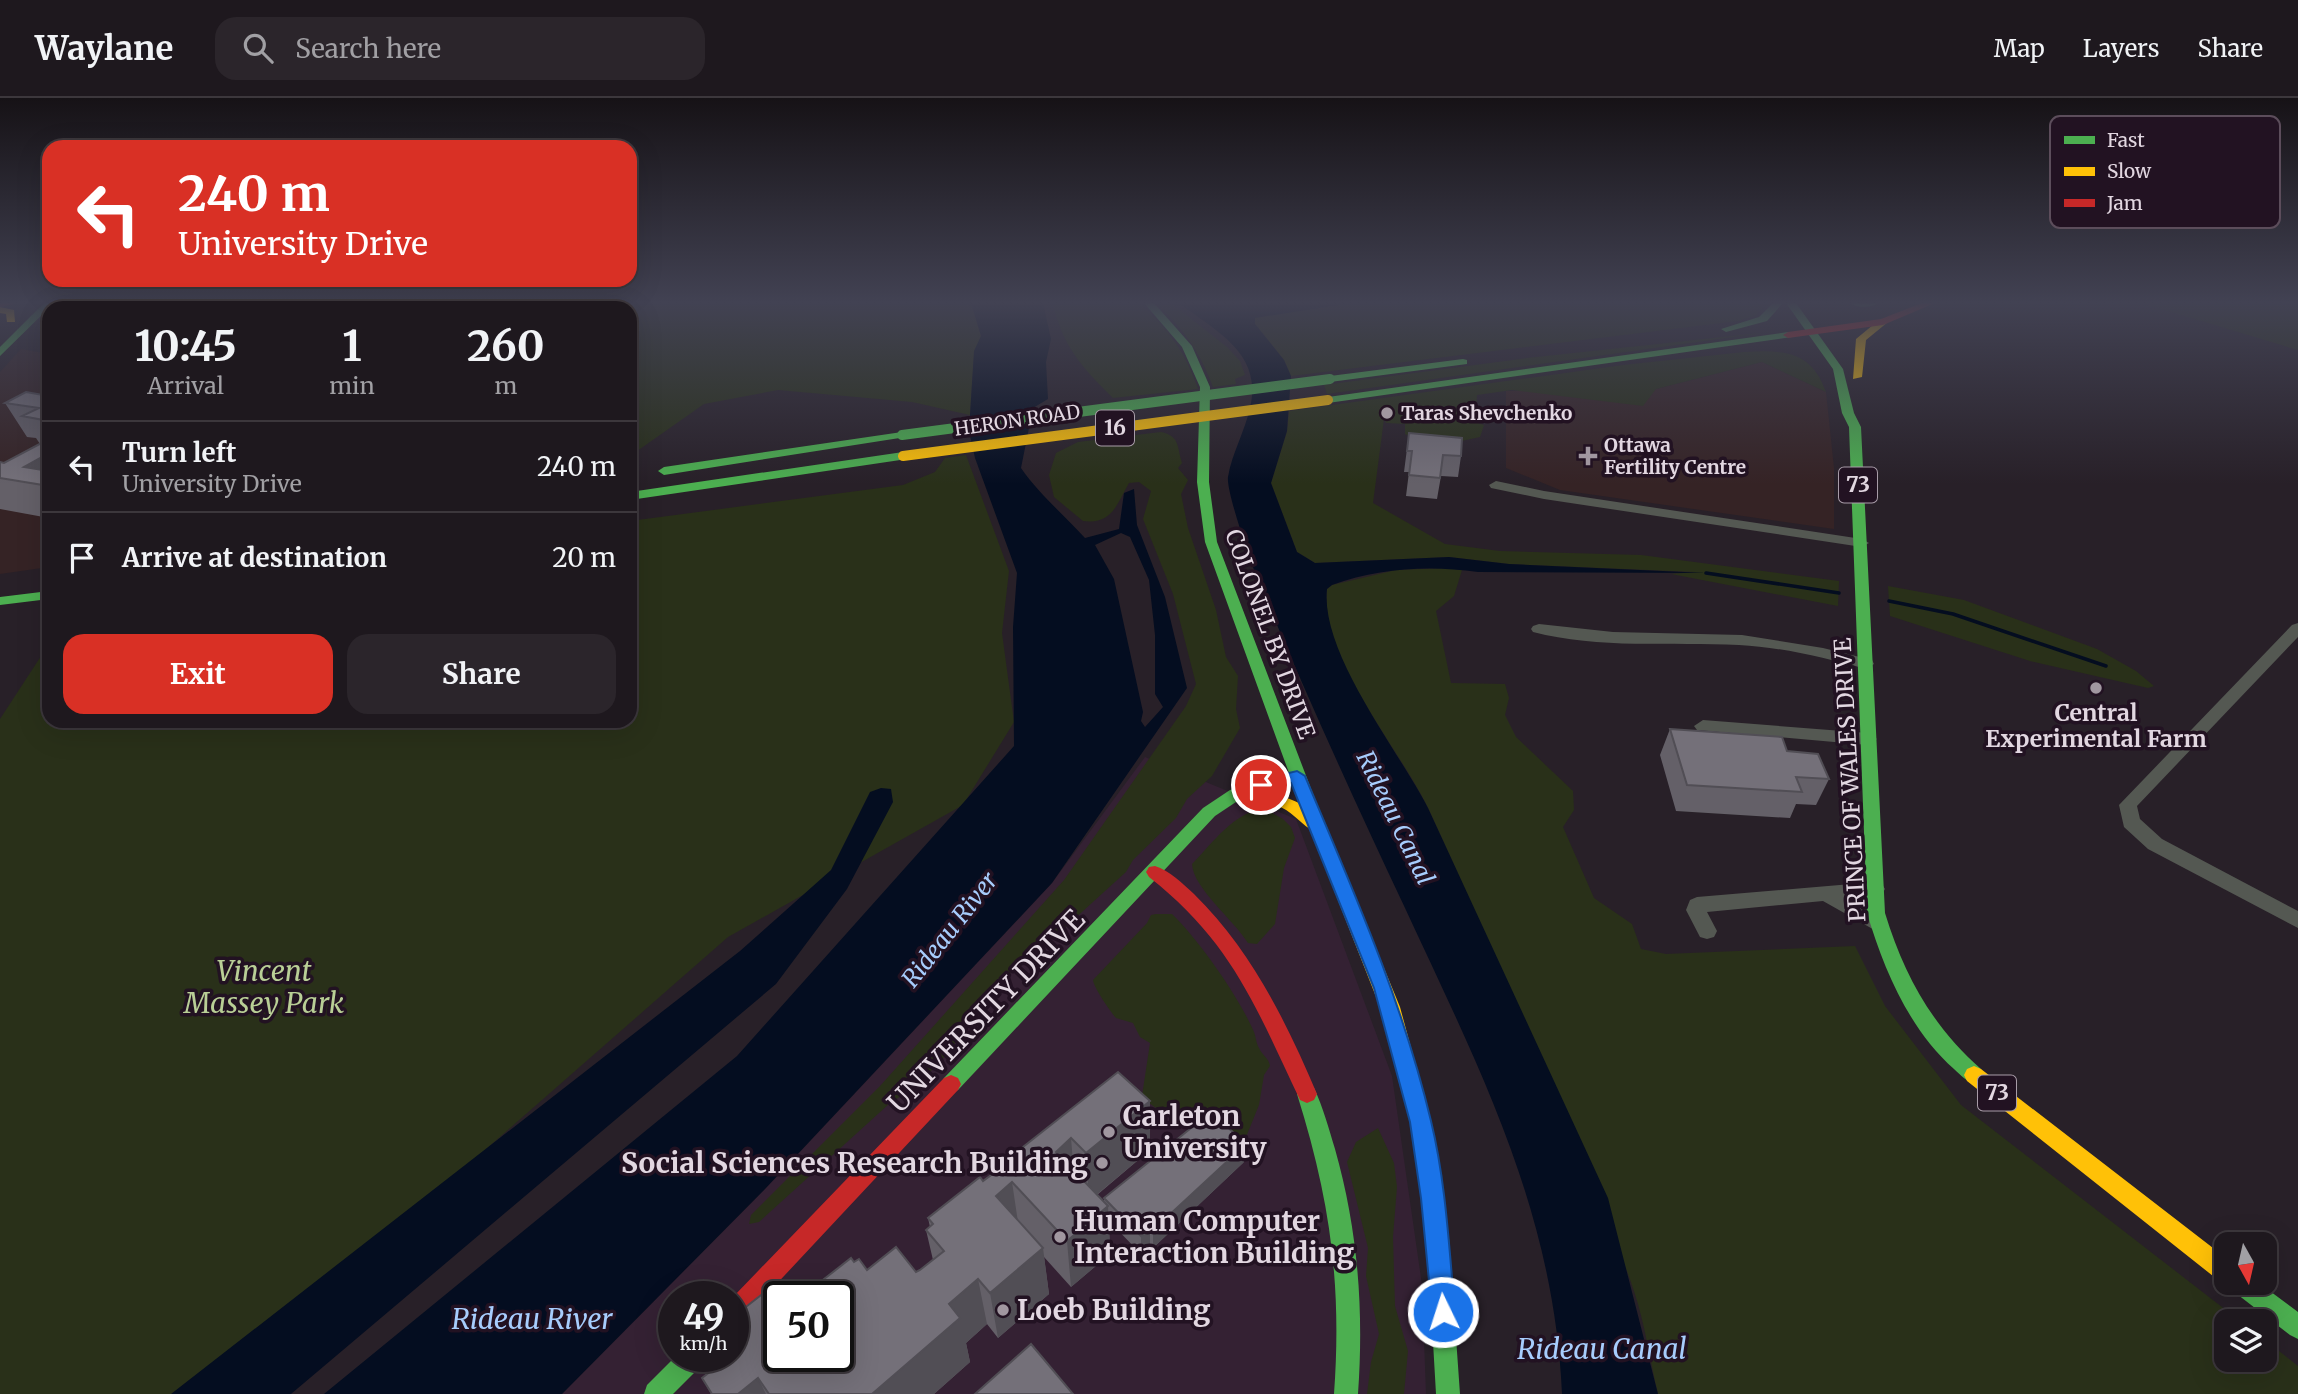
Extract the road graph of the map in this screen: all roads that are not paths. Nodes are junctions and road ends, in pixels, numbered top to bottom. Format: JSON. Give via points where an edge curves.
{"nodes":[{"id":1,"x":1196,"y":363,"type":"edge"},
{"id":2,"x":1454,"y":363,"type":"edge"},
{"id":3,"x":1586,"y":363,"type":"edge"},
{"id":4,"x":1592,"y":363,"type":"edge"},
{"id":5,"x":1822,"y":363,"type":"edge"},
{"id":6,"x":1840,"y":363,"type":"edge"},
{"id":7,"x":1853,"y":363,"type":"edge"},
{"id":8,"x":1576,"y":365,"type":"junction"},
{"id":9,"x":1849,"y":377,"type":"junction"},
{"id":10,"x":642,"y":475,"type":"dead end"},
{"id":11,"x":1496,"y":485,"type":"dead end"},
{"id":12,"x":637,"y":495,"type":"edge"},
{"id":13,"x":1861,"y":543,"type":"junction"},
{"id":14,"x":42,"y":581,"type":"edge"},
{"id":15,"x":0,"y":586,"type":"edge"},
{"id":16,"x":42,"y":596,"type":"edge"},
{"id":17,"x":0,"y":601,"type":"edge"},
{"id":18,"x":2298,"y":628,"type":"edge"},
{"id":19,"x":1539,"y":629,"type":"dead end"},
{"id":20,"x":1866,"y":664,"type":"junction"},
{"id":21,"x":1703,"y":726,"type":"dead end"},
{"id":22,"x":1868,"y":739,"type":"junction"},
{"id":23,"x":1297,"y":776,"type":"junction"},
{"id":24,"x":1200,"y":822,"type":"junction"},
{"id":25,"x":1324,"y":842,"type":"junction"},
{"id":26,"x":1155,"y":872,"type":"junction"},
{"id":27,"x":1875,"y":889,"type":"junction"},
{"id":28,"x":1825,"y":894,"type":"junction"},
{"id":29,"x":2298,"y":920,"type":"edge"},
{"id":30,"x":1878,"y":924,"type":"junction"},
{"id":31,"x":1707,"y":931,"type":"dead end"},
{"id":32,"x":2214,"y":1263,"type":"edge"},
{"id":33,"x":2257,"y":1295,"type":"edge"},
{"id":34,"x":749,"y":1298,"type":"edge"},
{"id":35,"x":2298,"y":1327,"type":"edge"},
{"id":36,"x":677,"y":1372,"type":"edge"},
{"id":37,"x":656,"y":1394,"type":"edge"},
{"id":38,"x":1346,"y":1394,"type":"edge"},
{"id":39,"x":1448,"y":1394,"type":"edge"}],
"edges":[{"from":1,"to":23,"type":"main road","name":"COLONEL BY DRIVE","via":[[1208,410],[1202,456],[1208,534]]},
{"from":2,"to":10,"type":"main road","name":"HERON ROAD","number":"16","bridge":true,"via":[[755,455]]},
{"from":3,"to":8,"type":"main road","name":"HERON ROAD","number":"16"},
{"from":4,"to":8,"type":"main road"},
{"from":5,"to":9,"type":"main road"},
{"from":6,"to":9,"type":"main road","name":"PRINCE OF WALES DRIVE","number":"73"},
{"from":7,"to":9,"type":"main road"},
{"from":8,"to":12,"type":"main road","name":"HERON ROAD","number":"16","bridge":true},
{"from":9,"to":13,"type":"main road","name":"PRINCE OF WALES DRIVE","number":"73","via":[[1848,413],[1855,426]]},
{"from":11,"to":13,"type":"street"},
{"from":13,"to":20,"type":"main road","name":"PRINCE OF WALES DRIVE","number":"73"},
{"from":14,"to":15,"type":"main road"},
{"from":16,"to":17,"type":"main road"},
{"from":18,"to":29,"type":"street","via":[[2128,805],[2131,822],[2155,844]]},
{"from":19,"to":20,"type":"street","via":[[1612,637],[1742,640]]},
{"from":20,"to":22,"type":"main road","name":"PRINCE OF WALES DRIVE","number":"73"},
{"from":21,"to":22,"type":"street"},
{"from":22,"to":27,"type":"main road","name":"PRINCE OF WALES DRIVE","number":"73"},
{"from":23,"to":24,"type":"main road","name":"UNIVERSITY DRIVE","via":[[1236,794]]},
{"from":23,"to":25,"type":"main road","name":"COLONEL BY DRIVE"},
{"from":24,"to":25,"type":"main road","via":[[1244,800],[1272,797],[1297,806]]},
{"from":24,"to":26,"type":"main road","name":"UNIVERSITY DRIVE"},
{"from":25,"to":39,"type":"main road","name":"COLONEL BY DRIVE","via":[[1374,962],[1412,1083],[1437,1231]]},
{"from":26,"to":34,"type":"main road","name":"UNIVERSITY DRIVE"},
{"from":26,"to":38,"type":"main road","via":[[1194,905],[1241,965],[1274,1021],[1312,1111],[1338,1198],[1346,1247],[1351,1331]]},
{"from":27,"to":28,"type":"street"},
{"from":27,"to":30,"type":"main road","name":"PRINCE OF WALES DRIVE","number":"73"},
{"from":28,"to":30,"type":"street"},
{"from":28,"to":31,"type":"street","via":[[1697,905]]},
{"from":30,"to":32,"type":"main road","name":"PRINCE OF WALES DRIVE","number":"73","via":[[1891,965],[1910,999],[1949,1051]]},
{"from":33,"to":35,"type":"main road"},
{"from":36,"to":37,"type":"main road"}]}
